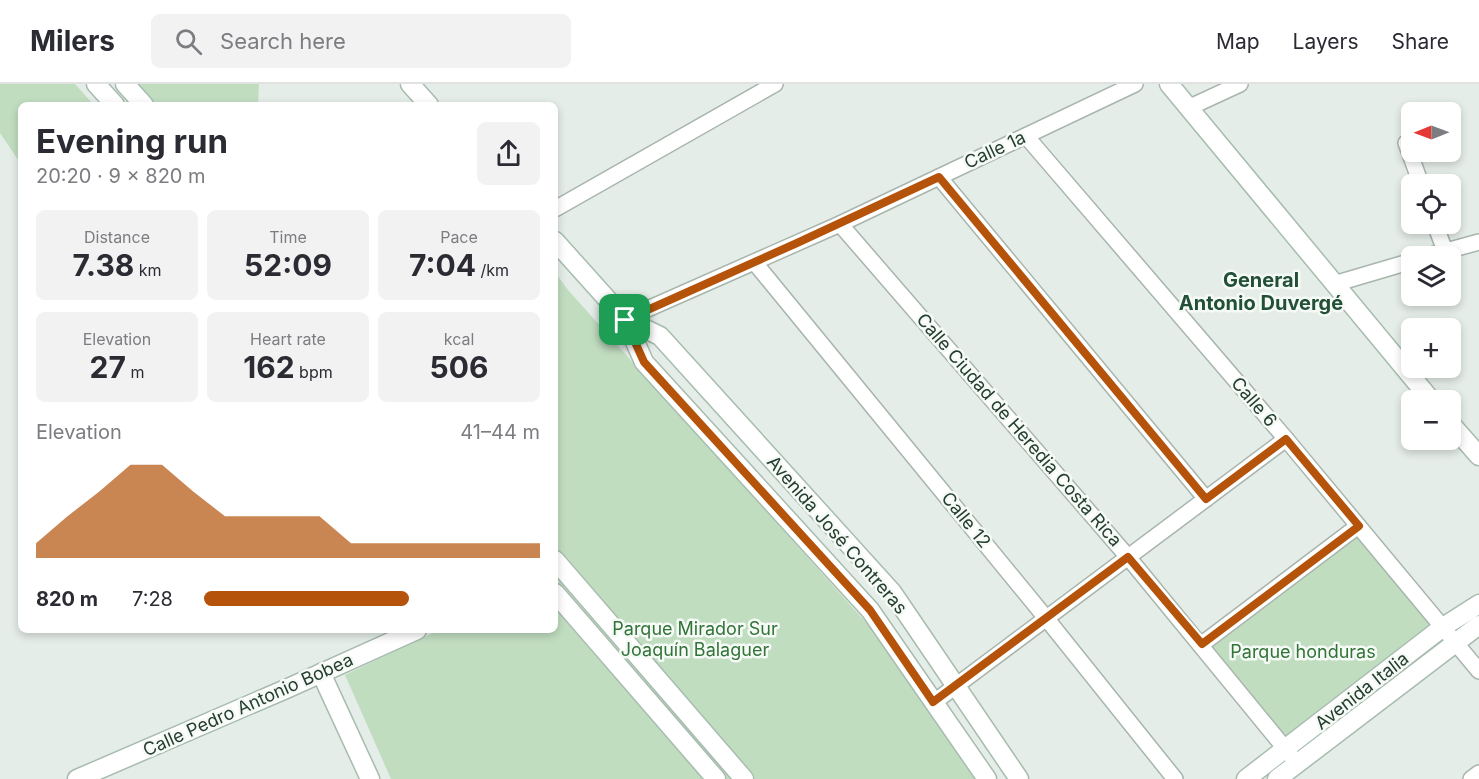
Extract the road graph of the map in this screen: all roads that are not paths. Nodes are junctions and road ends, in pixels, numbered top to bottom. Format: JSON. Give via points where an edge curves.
{"nodes":[{"id":1,"x":96,"y":84,"type":"edge"},
{"id":2,"x":125,"y":84,"type":"edge"},
{"id":3,"x":410,"y":84,"type":"edge"},
{"id":4,"x":775,"y":84,"type":"edge"},
{"id":5,"x":1135,"y":84,"type":"edge"},
{"id":6,"x":1169,"y":84,"type":"edge"},
{"id":7,"x":1240,"y":84,"type":"edge"},
{"id":8,"x":112,"y":102,"type":"edge"},
{"id":9,"x":141,"y":102,"type":"edge"},
{"id":10,"x":426,"y":102,"type":"edge"},
{"id":11,"x":1188,"y":108,"type":"junction"},
{"id":12,"x":1026,"y":136,"type":"junction"},
{"id":13,"x":939,"y":177,"type":"junction"},
{"id":14,"x":558,"y":207,"type":"edge"},
{"id":15,"x":840,"y":224,"type":"junction"},
{"id":16,"x":1479,"y":242,"type":"edge"},
{"id":17,"x":558,"y":244,"type":"edge"},
{"id":18,"x":1461,"y":247,"type":"edge"},
{"id":19,"x":755,"y":262,"type":"junction"},
{"id":20,"x":1401,"y":264,"type":"edge"},
{"id":21,"x":1334,"y":284,"type":"junction"},
{"id":22,"x":625,"y":320,"type":"junction"},
{"id":23,"x":1423,"y":390,"type":"edge"},
{"id":24,"x":1461,"y":436,"type":"edge"},
{"id":25,"x":1286,"y":439,"type":"junction"},
{"id":26,"x":1479,"y":456,"type":"edge"},
{"id":27,"x":1206,"y":499,"type":"junction"},
{"id":28,"x":1359,"y":526,"type":"junction"},
{"id":29,"x":1128,"y":557,"type":"junction"},
{"id":30,"x":558,"y":565,"type":"edge"},
{"id":31,"x":558,"y":596,"type":"edge"},
{"id":32,"x":1479,"y":604,"type":"edge"},
{"id":33,"x":1046,"y":618,"type":"junction"},
{"id":34,"x":1479,"y":625,"type":"edge"},
{"id":35,"x":1443,"y":627,"type":"junction"},
{"id":36,"x":410,"y":633,"type":"edge"},
{"id":37,"x":1455,"y":642,"type":"junction"},
{"id":38,"x":1202,"y":644,"type":"junction"},
{"id":39,"x":1479,"y":671,"type":"edge"},
{"id":40,"x":321,"y":673,"type":"junction"},
{"id":41,"x":955,"y":686,"type":"junction"},
{"id":42,"x":933,"y":702,"type":"junction"},
{"id":43,"x":690,"y":749,"type":"junction"},
{"id":44,"x":1292,"y":757,"type":"junction"},
{"id":45,"x":1479,"y":773,"type":"edge"},
{"id":46,"x":77,"y":779,"type":"edge"},
{"id":47,"x":370,"y":779,"type":"edge"},
{"id":48,"x":707,"y":779,"type":"edge"},
{"id":49,"x":716,"y":779,"type":"edge"},
{"id":50,"x":744,"y":779,"type":"edge"},
{"id":51,"x":987,"y":779,"type":"edge"},
{"id":52,"x":1019,"y":779,"type":"edge"},
{"id":53,"x":1175,"y":779,"type":"edge"},
{"id":54,"x":1246,"y":779,"type":"edge"},
{"id":55,"x":1277,"y":779,"type":"edge"},
{"id":56,"x":1471,"y":779,"type":"edge"}],
"edges":[{"from":1,"to":8,"type":"street"},
{"from":2,"to":9,"type":"street"},
{"from":3,"to":10,"type":"street"},
{"from":4,"to":14,"type":"street"},
{"from":5,"to":12,"type":"street","name":"Calle 1a"},
{"from":6,"to":11,"type":"street"},
{"from":7,"to":11,"type":"street"},
{"from":11,"to":21,"type":"street"},
{"from":12,"to":13,"type":"street","name":"Calle 1a"},
{"from":12,"to":25,"type":"street","name":"Calle 6"},
{"from":13,"to":15,"type":"street","name":"Calle 1a"},
{"from":13,"to":27,"type":"street"},
{"from":15,"to":19,"type":"street","name":"Calle 1a"},
{"from":15,"to":29,"type":"street","name":"Calle Ciudad de Heredia Costa Rica"},
{"from":16,"to":18,"type":"street"},
{"from":17,"to":22,"type":"street","name":"Avenida José Contreras"},
{"from":19,"to":22,"type":"street","name":"Calle 1a"},
{"from":19,"to":33,"type":"street","name":"Calle 12"},
{"from":20,"to":21,"type":"street"},
{"from":21,"to":23,"type":"street"},
{"from":22,"to":41,"type":"street","name":"Avenida José Contreras","via":[[660,336],[892,592]]},
{"from":22,"to":42,"type":"street","name":"Avenida José Contreras","via":[[644,362],[870,610]]},
{"from":24,"to":26,"type":"street"},
{"from":25,"to":27,"type":"street"},
{"from":25,"to":28,"type":"street","name":"Calle 6"},
{"from":27,"to":29,"type":"street"},
{"from":28,"to":35,"type":"street","name":"Calle 6"},
{"from":28,"to":38,"type":"street"},
{"from":29,"to":33,"type":"street"},
{"from":29,"to":38,"type":"street","name":"Calle Ciudad de Heredia Costa Rica"},
{"from":30,"to":50,"type":"street"},
{"from":31,"to":43,"type":"street"},
{"from":32,"to":35,"type":"street","name":"Avenida Italia"},
{"from":33,"to":41,"type":"street"},
{"from":33,"to":53,"type":"street","name":"Calle 12"},
{"from":34,"to":37,"type":"street","name":"Avenida Italia"},
{"from":35,"to":37,"type":"street","name":"Calle 6"},
{"from":35,"to":44,"type":"street","name":"Avenida Italia"},
{"from":36,"to":40,"type":"street","name":"Calle Pedro Antonio Bobea"},
{"from":37,"to":39,"type":"street","name":"Calle 6"},
{"from":37,"to":44,"type":"street","name":"Avenida Italia"},
{"from":38,"to":44,"type":"street","name":"Calle Ciudad de Heredia Costa Rica"},
{"from":40,"to":46,"type":"street","name":"Calle Pedro Antonio Bobea"},
{"from":40,"to":47,"type":"street"},
{"from":41,"to":42,"type":"street"},
{"from":41,"to":52,"type":"street","name":"Avenida José Contreras"},
{"from":42,"to":51,"type":"street","name":"Avenida José Contreras"},
{"from":43,"to":48,"type":"street"},
{"from":43,"to":49,"type":"street"},
{"from":44,"to":54,"type":"street","name":"Avenida Italia"},
{"from":44,"to":55,"type":"street","name":"Avenida Italia"},
{"from":45,"to":56,"type":"street"}]}
